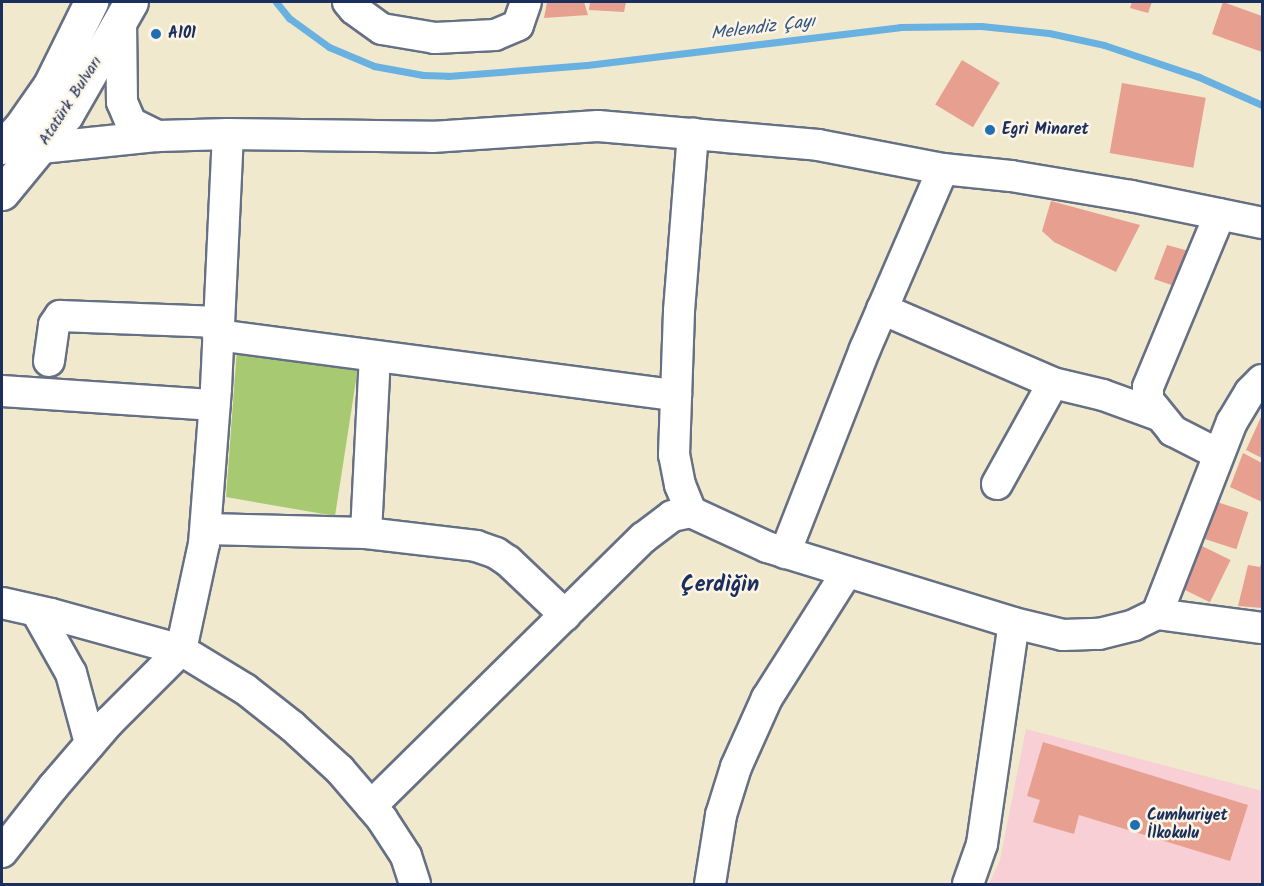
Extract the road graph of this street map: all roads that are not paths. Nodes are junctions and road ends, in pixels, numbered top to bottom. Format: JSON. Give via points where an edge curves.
{"nodes":[{"id":1,"x":91,"y":2,"type":"edge"},
{"id":2,"x":348,"y":2,"type":"edge"},
{"id":3,"x":526,"y":2,"type":"edge"},
{"id":4,"x":126,"y":11,"type":"edge"},
{"id":5,"x":228,"y":134,"type":"junction"},
{"id":6,"x":693,"y":134,"type":"junction"},
{"id":7,"x":158,"y":136,"type":"junction"},
{"id":8,"x":16,"y":137,"type":"edge"},
{"id":9,"x":943,"y":169,"type":"junction"},
{"id":10,"x":2,"y":193,"type":"edge"},
{"id":11,"x":1220,"y":214,"type":"junction"},
{"id":12,"x":1263,"y":223,"type":"edge"},
{"id":13,"x":882,"y":309,"type":"junction"},
{"id":14,"x":219,"y":329,"type":"junction"},
{"id":15,"x":375,"y":356,"type":"junction"},
{"id":16,"x":49,"y":361,"type":"dead end"},
{"id":17,"x":1263,"y":380,"type":"edge"},
{"id":18,"x":1053,"y":383,"type":"junction"},
{"id":19,"x":2,"y":391,"type":"edge"},
{"id":20,"x":676,"y":395,"type":"junction"},
{"id":21,"x":214,"y":405,"type":"junction"},
{"id":22,"x":1158,"y":415,"type":"junction"},
{"id":23,"x":1218,"y":454,"type":"junction"},
{"id":24,"x":997,"y":484,"type":"dead end"},
{"id":25,"x":691,"y":512,"type":"junction"},
{"id":26,"x":206,"y":529,"type":"junction"},
{"id":27,"x":366,"y":533,"type":"junction"},
{"id":28,"x":785,"y":553,"type":"junction"},
{"id":29,"x":847,"y":572,"type":"junction"},
{"id":30,"x":2,"y":603,"type":"edge"},
{"id":31,"x":36,"y":611,"type":"junction"},
{"id":32,"x":1156,"y":614,"type":"junction"},
{"id":33,"x":565,"y":615,"type":"junction"},
{"id":34,"x":1014,"y":623,"type":"junction"},
{"id":35,"x":1263,"y":628,"type":"edge"},
{"id":36,"x":181,"y":650,"type":"junction"},
{"id":37,"x":90,"y":743,"type":"junction"},
{"id":38,"x":371,"y":806,"type":"junction"},
{"id":39,"x":2,"y":852,"type":"edge"},
{"id":40,"x":415,"y":885,"type":"edge"},
{"id":41,"x":710,"y":885,"type":"edge"},
{"id":42,"x":968,"y":885,"type":"edge"}],
"edges":[{"from":1,"to":8,"type":"main road","name":"Atatürk Bulvarı","via":[[50,86]]},
{"from":2,"to":3,"type":"street","via":[[382,29],[435,38],[495,35],[518,25]]},
{"from":4,"to":7,"type":"street","via":[[122,102],[131,123]]},
{"from":4,"to":8,"type":"main road","name":"Atatürk Bulvarı","via":[[66,115]]},
{"from":5,"to":6,"type":"street","via":[[432,137],[598,126]]},
{"from":5,"to":7,"type":"street"},
{"from":5,"to":14,"type":"street"},
{"from":6,"to":9,"type":"street","via":[[818,145]]},
{"from":6,"to":20,"type":"street"},
{"from":7,"to":8,"type":"street"},
{"from":8,"to":10,"type":"main road","name":"Atatürk Bulvarı"},
{"from":9,"to":11,"type":"street","via":[[1011,176]]},
{"from":9,"to":13,"type":"street"},
{"from":11,"to":12,"type":"street"},
{"from":11,"to":22,"type":"street","via":[[1148,387],[1148,400]]},
{"from":13,"to":18,"type":"street"},
{"from":13,"to":28,"type":"street"},
{"from":14,"to":15,"type":"street"},
{"from":14,"to":16,"type":"street","via":[[60,316],[54,325]]},
{"from":14,"to":21,"type":"street"},
{"from":15,"to":20,"type":"street"},
{"from":15,"to":27,"type":"street"},
{"from":17,"to":23,"type":"street","via":[[1250,392]]},
{"from":18,"to":22,"type":"street","via":[[1103,395]]},
{"from":18,"to":24,"type":"street"},
{"from":19,"to":21,"type":"street"},
{"from":20,"to":25,"type":"street","via":[[674,455]]},
{"from":21,"to":26,"type":"street"},
{"from":22,"to":23,"type":"street","via":[[1173,430]]},
{"from":23,"to":32,"type":"street"},
{"from":25,"to":28,"type":"street"},
{"from":25,"to":33,"type":"street","via":[[672,516],[643,537]]},
{"from":26,"to":27,"type":"street"},
{"from":26,"to":36,"type":"street"},
{"from":27,"to":33,"type":"street","via":[[476,546],[496,553]]},
{"from":28,"to":29,"type":"street"},
{"from":29,"to":34,"type":"street"},
{"from":29,"to":41,"type":"street","via":[[767,698],[736,767],[721,815]]},
{"from":30,"to":31,"type":"street"},
{"from":31,"to":36,"type":"street"},
{"from":31,"to":37,"type":"street","via":[[70,673]]},
{"from":32,"to":34,"type":"street","via":[[1134,625],[1099,634],[1063,635]]},
{"from":32,"to":35,"type":"street"},
{"from":33,"to":38,"type":"street"},
{"from":34,"to":42,"type":"street","via":[[982,844]]},
{"from":36,"to":37,"type":"street"},
{"from":36,"to":38,"type":"street","via":[[245,689],[292,726]]},
{"from":37,"to":39,"type":"street"},
{"from":38,"to":40,"type":"street","via":[[406,856]]}]}
